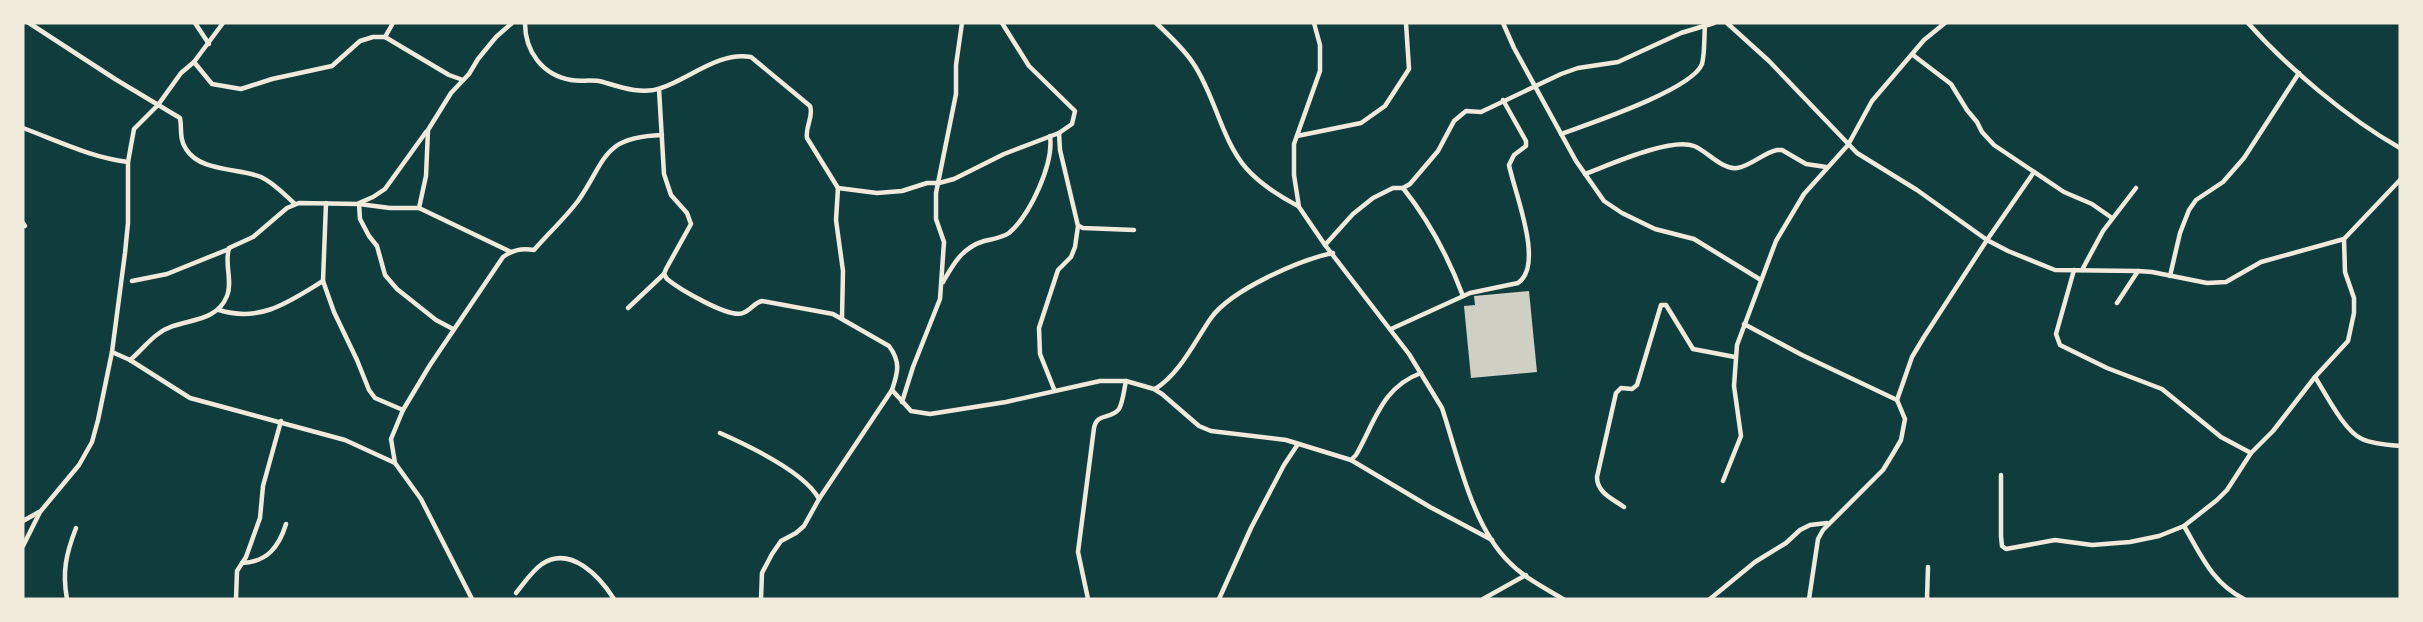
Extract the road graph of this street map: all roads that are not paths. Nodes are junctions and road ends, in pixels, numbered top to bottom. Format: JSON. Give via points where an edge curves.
{"nodes":[{"id":1,"x":29,"y":23,"type":"edge"},
{"id":2,"x":195,"y":23,"type":"edge"},
{"id":3,"x":223,"y":23,"type":"edge"},
{"id":4,"x":393,"y":23,"type":"edge"},
{"id":5,"x":512,"y":23,"type":"edge"},
{"id":6,"x":525,"y":23,"type":"edge"},
{"id":7,"x":962,"y":23,"type":"edge"},
{"id":8,"x":1002,"y":23,"type":"edge"},
{"id":9,"x":1156,"y":23,"type":"edge"},
{"id":10,"x":1314,"y":23,"type":"edge"},
{"id":11,"x":1406,"y":23,"type":"edge"},
{"id":12,"x":1503,"y":23,"type":"edge"},
{"id":13,"x":1714,"y":23,"type":"edge"},
{"id":14,"x":1727,"y":23,"type":"edge"},
{"id":15,"x":1945,"y":23,"type":"edge"},
{"id":16,"x":2248,"y":23,"type":"edge"},
{"id":17,"x":1704,"y":25,"type":"junction"},
{"id":18,"x":386,"y":37,"type":"junction"},
{"id":19,"x":209,"y":44,"type":"junction"},
{"id":20,"x":1913,"y":55,"type":"junction"},
{"id":21,"x":194,"y":62,"type":"junction"},
{"id":22,"x":2299,"y":73,"type":"junction"},
{"id":23,"x":464,"y":80,"type":"junction"},
{"id":24,"x":1535,"y":86,"type":"junction"},
{"id":25,"x":659,"y":89,"type":"junction"},
{"id":26,"x":1503,"y":100,"type":"junction"},
{"id":27,"x":158,"y":105,"type":"junction"},
{"id":28,"x":23,"y":128,"type":"edge"},
{"id":29,"x":428,"y":130,"type":"junction"},
{"id":30,"x":1059,"y":132,"type":"junction"},
{"id":31,"x":1561,"y":134,"type":"junction"},
{"id":32,"x":662,"y":135,"type":"junction"},
{"id":33,"x":1050,"y":136,"type":"junction"},
{"id":34,"x":1297,"y":136,"type":"junction"},
{"id":35,"x":1848,"y":145,"type":"junction"},
{"id":36,"x":2400,"y":148,"type":"edge"},
{"id":37,"x":128,"y":162,"type":"junction"},
{"id":38,"x":1826,"y":167,"type":"junction"},
{"id":39,"x":2034,"y":172,"type":"junction"},
{"id":40,"x":1585,"y":174,"type":"junction"},
{"id":41,"x":2400,"y":180,"type":"edge"},
{"id":42,"x":939,"y":183,"type":"junction"},
{"id":43,"x":838,"y":188,"type":"junction"},
{"id":44,"x":1404,"y":188,"type":"junction"},
{"id":45,"x":2136,"y":188,"type":"dead end"},
{"id":46,"x":295,"y":204,"type":"junction"},
{"id":47,"x":326,"y":204,"type":"junction"},
{"id":48,"x":359,"y":204,"type":"junction"},
{"id":49,"x":1299,"y":207,"type":"junction"},
{"id":50,"x":419,"y":208,"type":"junction"},
{"id":51,"x":2112,"y":218,"type":"junction"},
{"id":52,"x":1078,"y":226,"type":"junction"},
{"id":53,"x":1134,"y":230,"type":"dead end"},
{"id":54,"x":2344,"y":239,"type":"junction"},
{"id":55,"x":1987,"y":240,"type":"junction"},
{"id":56,"x":1325,"y":245,"type":"junction"},
{"id":57,"x":229,"y":248,"type":"junction"},
{"id":58,"x":511,"y":251,"type":"junction"},
{"id":59,"x":1333,"y":253,"type":"junction"},
{"id":60,"x":2074,"y":270,"type":"junction"},
{"id":61,"x":2082,"y":270,"type":"junction"},
{"id":62,"x":2138,"y":271,"type":"junction"},
{"id":63,"x":664,"y":274,"type":"junction"},
{"id":64,"x":2170,"y":276,"type":"junction"},
{"id":65,"x":1761,"y":280,"type":"junction"},
{"id":66,"x":132,"y":281,"type":"dead end"},
{"id":67,"x":323,"y":281,"type":"junction"},
{"id":68,"x":941,"y":285,"type":"junction"},
{"id":69,"x":1463,"y":296,"type":"junction"},
{"id":70,"x":2117,"y":303,"type":"dead end"},
{"id":71,"x":628,"y":308,"type":"dead end"},
{"id":72,"x":219,"y":310,"type":"junction"},
{"id":73,"x":842,"y":318,"type":"junction"},
{"id":74,"x":1744,"y":324,"type":"junction"},
{"id":75,"x":453,"y":329,"type":"junction"},
{"id":76,"x":1390,"y":330,"type":"junction"},
{"id":77,"x":112,"y":352,"type":"junction"},
{"id":78,"x":1735,"y":357,"type":"junction"},
{"id":79,"x":130,"y":360,"type":"junction"},
{"id":80,"x":1421,"y":373,"type":"junction"},
{"id":81,"x":2315,"y":377,"type":"junction"},
{"id":82,"x":1126,"y":381,"type":"junction"},
{"id":83,"x":1054,"y":389,"type":"junction"},
{"id":84,"x":1154,"y":389,"type":"junction"},
{"id":85,"x":892,"y":390,"type":"junction"},
{"id":86,"x":1896,"y":400,"type":"junction"},
{"id":87,"x":902,"y":403,"type":"junction"},
{"id":88,"x":403,"y":410,"type":"junction"},
{"id":89,"x":281,"y":421,"type":"junction"},
{"id":90,"x":720,"y":433,"type":"dead end"},
{"id":91,"x":1298,"y":443,"type":"junction"},
{"id":92,"x":2400,"y":446,"type":"edge"},
{"id":93,"x":2251,"y":453,"type":"junction"},
{"id":94,"x":1351,"y":460,"type":"junction"},
{"id":95,"x":395,"y":463,"type":"junction"},
{"id":96,"x":2001,"y":475,"type":"dead end"},
{"id":97,"x":1723,"y":481,"type":"dead end"},
{"id":98,"x":819,"y":499,"type":"junction"},
{"id":99,"x":1624,"y":507,"type":"dead end"},
{"id":100,"x":40,"y":512,"type":"junction"},
{"id":101,"x":23,"y":521,"type":"edge"},
{"id":102,"x":1827,"y":523,"type":"junction"},
{"id":103,"x":286,"y":524,"type":"dead end"},
{"id":104,"x":2184,"y":526,"type":"junction"},
{"id":105,"x":76,"y":528,"type":"dead end"},
{"id":106,"x":1493,"y":541,"type":"junction"},
{"id":107,"x":23,"y":546,"type":"edge"},
{"id":108,"x":242,"y":562,"type":"junction"},
{"id":109,"x":1928,"y":567,"type":"dead end"},
{"id":110,"x":1526,"y":575,"type":"junction"},
{"id":111,"x":516,"y":593,"type":"dead end"},
{"id":112,"x":67,"y":599,"type":"edge"},
{"id":113,"x":236,"y":599,"type":"edge"},
{"id":114,"x":470,"y":599,"type":"edge"},
{"id":115,"x":614,"y":599,"type":"edge"},
{"id":116,"x":761,"y":599,"type":"edge"},
{"id":117,"x":1088,"y":599,"type":"edge"},
{"id":118,"x":1219,"y":599,"type":"edge"},
{"id":119,"x":1483,"y":599,"type":"edge"},
{"id":120,"x":1563,"y":599,"type":"edge"},
{"id":121,"x":1710,"y":599,"type":"edge"},
{"id":122,"x":1809,"y":599,"type":"edge"},
{"id":123,"x":1927,"y":599,"type":"edge"},
{"id":124,"x":2244,"y":599,"type":"edge"}],
"edges":[{"from":1,"to":27,"type":"street"},
{"from":2,"to":19,"type":"street"},
{"from":3,"to":19,"type":"street"},
{"from":4,"to":18,"type":"street"},
{"from":5,"to":23,"type":"street"},
{"from":6,"to":25,"type":"street","via":[[530,48],[551,75],[600,81],[616,88]]},
{"from":7,"to":42,"type":"street","via":[[956,94]]},
{"from":8,"to":30,"type":"street","via":[[1036,75],[1075,111],[1072,124]]},
{"from":9,"to":49,"type":"street","via":[[1193,63],[1246,168],[1263,185]]},
{"from":10,"to":34,"type":"street","via":[[1320,71]]},
{"from":11,"to":34,"type":"street","via":[[1409,69],[1385,106],[1361,123]]},
{"from":12,"to":24,"type":"street"},
{"from":13,"to":17,"type":"street"},
{"from":14,"to":35,"type":"street"},
{"from":15,"to":20,"type":"street"},
{"from":16,"to":22,"type":"street"},
{"from":17,"to":24,"type":"street","via":[[1618,62],[1578,68]]},
{"from":17,"to":31,"type":"street","via":[[1702,64],[1692,74],[1633,108]]},
{"from":18,"to":21,"type":"street","via":[[360,41],[331,66],[241,89],[212,85]]},
{"from":18,"to":23,"type":"street"},
{"from":19,"to":21,"type":"street"},
{"from":20,"to":35,"type":"street","via":[[1872,101]]},
{"from":20,"to":39,"type":"street","via":[[1951,84],[1993,145]]},
{"from":21,"to":27,"type":"street"},
{"from":22,"to":36,"type":"street","via":[[2359,122]]},
{"from":22,"to":64,"type":"street","via":[[2244,158],[2189,210]]},
{"from":23,"to":29,"type":"street"},
{"from":24,"to":26,"type":"street"},
{"from":24,"to":31,"type":"street"},
{"from":25,"to":32,"type":"street"},
{"from":25,"to":43,"type":"street","via":[[732,57],[751,57],[807,101],[811,114],[807,138]]},
{"from":26,"to":44,"type":"street","via":[[1481,112],[1469,110],[1458,116],[1427,167]]},
{"from":26,"to":69,"type":"street","via":[[1526,141],[1509,165],[1527,229],[1527,272],[1518,283]]},
{"from":27,"to":37,"type":"street","via":[[134,129]]},
{"from":27,"to":46,"type":"street","via":[[180,117],[188,153],[216,166],[265,178]]},
{"from":28,"to":37,"type":"street","via":[[79,151]]},
{"from":29,"to":48,"type":"street","via":[[385,189]]},
{"from":29,"to":50,"type":"street"},
{"from":30,"to":33,"type":"street"},
{"from":30,"to":52,"type":"street"},
{"from":31,"to":40,"type":"street"},
{"from":32,"to":58,"type":"street","via":[[634,137],[617,145],[596,168],[576,204],[534,250]]},
{"from":32,"to":63,"type":"street","via":[[667,185],[691,224]]},
{"from":33,"to":42,"type":"street"},
{"from":33,"to":68,"type":"street","via":[[1046,166],[1025,215],[1006,235],[962,252]]},
{"from":34,"to":49,"type":"street","via":[[1294,175]]},
{"from":35,"to":38,"type":"street"},
{"from":35,"to":55,"type":"street"},
{"from":37,"to":77,"type":"street","via":[[128,223]]},
{"from":38,"to":40,"type":"street","via":[[1806,164],[1777,150],[1737,168],[1692,145],[1677,144]]},
{"from":38,"to":65,"type":"street","via":[[1787,220]]},
{"from":39,"to":51,"type":"street"},
{"from":39,"to":55,"type":"street"},
{"from":40,"to":65,"type":"street","via":[[1604,201],[1622,213],[1655,229],[1694,239]]},
{"from":41,"to":54,"type":"street"},
{"from":42,"to":43,"type":"street","via":[[877,193]]},
{"from":42,"to":68,"type":"street","via":[[935,212],[944,242]]},
{"from":43,"to":73,"type":"street"},
{"from":44,"to":56,"type":"street","via":[[1373,198]]},
{"from":44,"to":69,"type":"street","via":[[1440,242]]},
{"from":45,"to":51,"type":"street"},
{"from":46,"to":47,"type":"street"},
{"from":46,"to":57,"type":"street","via":[[253,237]]},
{"from":47,"to":48,"type":"street"},
{"from":47,"to":67,"type":"street"},
{"from":48,"to":50,"type":"street"},
{"from":48,"to":75,"type":"street","via":[[360,219],[377,246],[385,275],[436,320]]},
{"from":49,"to":56,"type":"street"},
{"from":50,"to":58,"type":"street"},
{"from":51,"to":61,"type":"street"},
{"from":52,"to":53,"type":"street"},
{"from":52,"to":83,"type":"street","via":[[1072,257],[1058,270],[1040,328],[1040,354]]},
{"from":54,"to":64,"type":"street","via":[[2261,262],[2226,282]]},
{"from":54,"to":81,"type":"street","via":[[2345,272],[2354,298],[2352,330],[2348,341]]},
{"from":55,"to":60,"type":"street","via":[[2055,270]]},
{"from":55,"to":86,"type":"street","via":[[1912,357]]},
{"from":56,"to":59,"type":"street"},
{"from":57,"to":66,"type":"street","via":[[167,274]]},
{"from":57,"to":72,"type":"street","via":[[229,292]]},
{"from":58,"to":75,"type":"street"},
{"from":59,"to":76,"type":"street"},
{"from":59,"to":84,"type":"street","via":[[1295,265],[1226,302],[1178,368]]},
{"from":60,"to":61,"type":"street"},
{"from":60,"to":93,"type":"street","via":[[2056,334],[2060,345],[2162,389],[2221,437]]},
{"from":61,"to":62,"type":"street"},
{"from":62,"to":64,"type":"street"},
{"from":62,"to":70,"type":"street"},
{"from":63,"to":71,"type":"street"},
{"from":63,"to":73,"type":"street","via":[[686,292],[736,314],[762,301]]},
{"from":65,"to":74,"type":"street"},
{"from":67,"to":72,"type":"street","via":[[256,315]]},
{"from":67,"to":88,"type":"street","via":[[369,390],[375,398]]},
{"from":68,"to":87,"type":"street","via":[[938,309]]},
{"from":69,"to":76,"type":"street"},
{"from":72,"to":79,"type":"street","via":[[159,332]]},
{"from":73,"to":85,"type":"street","via":[[893,352],[899,365]]},
{"from":74,"to":78,"type":"street"},
{"from":74,"to":86,"type":"street"},
{"from":75,"to":88,"type":"street"},
{"from":76,"to":80,"type":"street"},
{"from":77,"to":79,"type":"street"},
{"from":77,"to":100,"type":"street","via":[[92,442]]},
{"from":78,"to":97,"type":"street","via":[[1741,436]]},
{"from":78,"to":99,"type":"street","via":[[1693,349],[1666,305],[1661,305],[1637,385],[1616,393],[1597,477],[1598,488]]},
{"from":79,"to":89,"type":"street","via":[[190,398]]},
{"from":80,"to":94,"type":"street","via":[[1393,389]]},
{"from":80,"to":106,"type":"street","via":[[1442,408],[1479,517]]},
{"from":81,"to":92,"type":"street","via":[[2357,436]]},
{"from":81,"to":93,"type":"street"},
{"from":82,"to":83,"type":"street"},
{"from":82,"to":84,"type":"street"},
{"from":82,"to":117,"type":"street","via":[[1119,408],[1100,417],[1094,428],[1078,552]]},
{"from":83,"to":87,"type":"street","via":[[930,414],[911,411]]},
{"from":84,"to":91,"type":"street","via":[[1211,431]]},
{"from":85,"to":87,"type":"street"},
{"from":85,"to":98,"type":"street"},
{"from":86,"to":102,"type":"street","via":[[1905,419],[1901,440],[1882,470]]},
{"from":88,"to":95,"type":"street","via":[[391,439]]},
{"from":89,"to":95,"type":"street","via":[[345,440]]},
{"from":89,"to":108,"type":"street","via":[[263,486],[260,518]]},
{"from":90,"to":98,"type":"street","via":[[770,458],[810,485]]},
{"from":91,"to":94,"type":"street"},
{"from":91,"to":118,"type":"street","via":[[1251,527]]},
{"from":93,"to":104,"type":"street","via":[[2227,490]]},
{"from":94,"to":106,"type":"street"},
{"from":95,"to":114,"type":"street","via":[[421,499]]},
{"from":96,"to":104,"type":"street","via":[[2001,536],[2006,549],[2055,540],[2092,545],[2130,542]]},
{"from":98,"to":116,"type":"street","via":[[804,526],[781,541],[764,567]]},
{"from":100,"to":101,"type":"street"},
{"from":100,"to":107,"type":"street"},
{"from":102,"to":121,"type":"street","via":[[1800,530]]},
{"from":102,"to":122,"type":"street","via":[[1818,540]]},
{"from":103,"to":108,"type":"street","via":[[276,547],[265,558]]},
{"from":104,"to":124,"type":"street","via":[[2211,573],[2223,587]]},
{"from":105,"to":112,"type":"street","via":[[63,576]]},
{"from":106,"to":110,"type":"street","via":[[1508,562]]},
{"from":108,"to":113,"type":"street"},
{"from":109,"to":123,"type":"street"},
{"from":110,"to":119,"type":"street"},
{"from":110,"to":120,"type":"street"},
{"from":111,"to":115,"type":"street","via":[[544,563],[567,559],[589,569]]}]}
